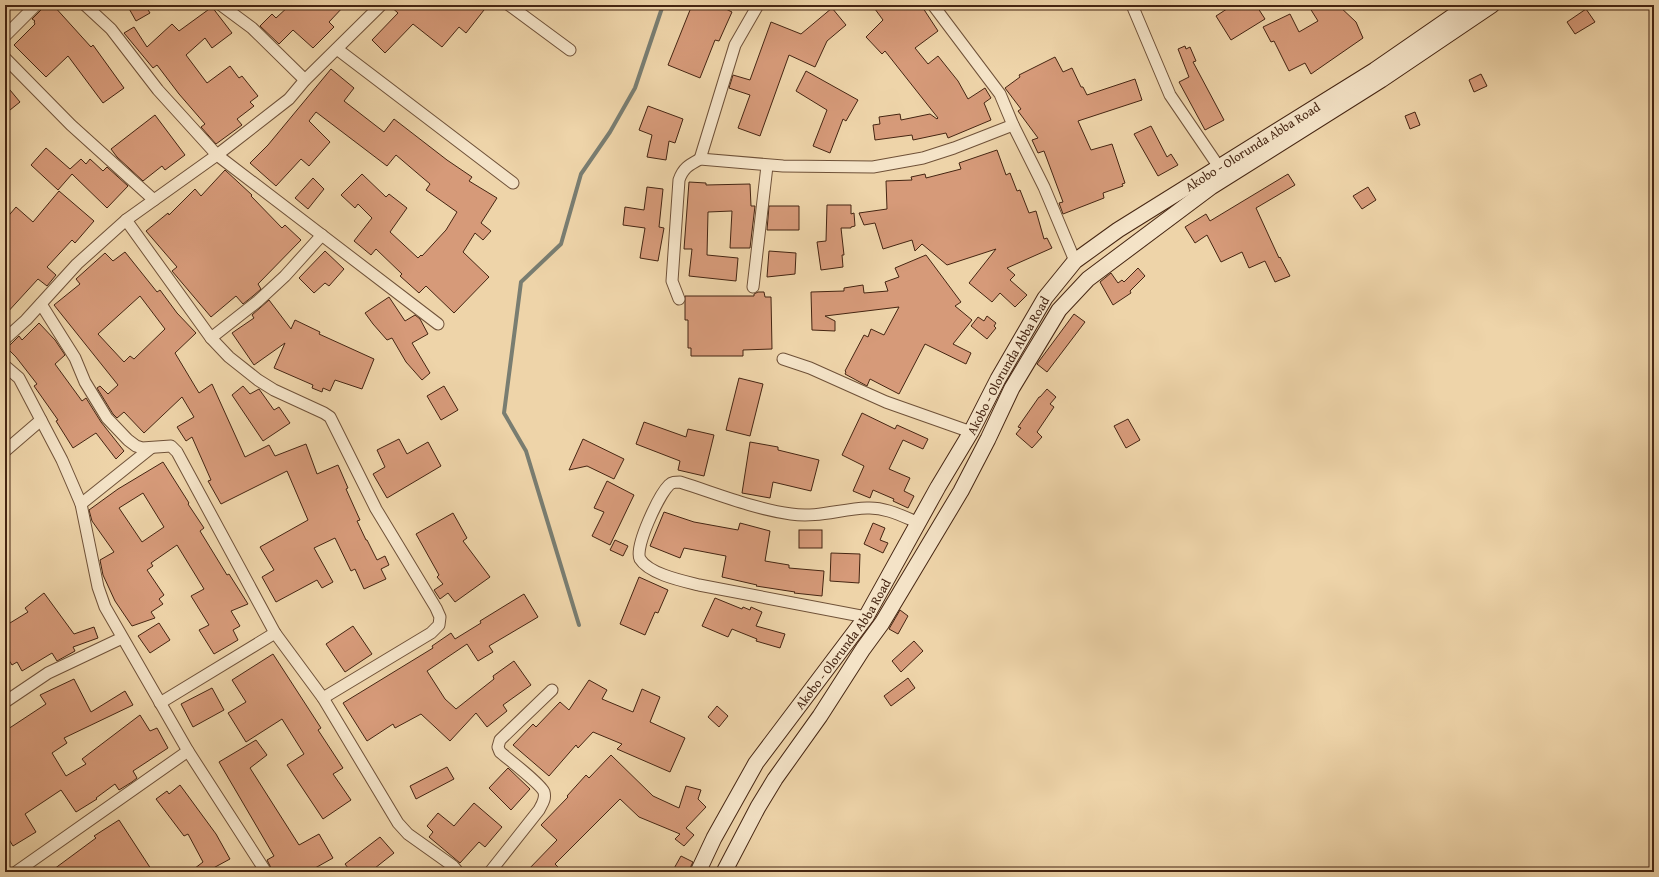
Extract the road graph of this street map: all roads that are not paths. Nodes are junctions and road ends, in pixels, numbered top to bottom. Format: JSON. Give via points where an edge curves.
{"nodes":[{"id":1,"x":36,"y":5,"type":"edge"},
{"id":2,"x":85,"y":5,"type":"edge"},
{"id":3,"x":221,"y":5,"type":"edge"},
{"id":4,"x":381,"y":5,"type":"edge"},
{"id":5,"x":509,"y":5,"type":"edge"},
{"id":6,"x":758,"y":5,"type":"edge"},
{"id":7,"x":933,"y":5,"type":"edge"},
{"id":8,"x":1132,"y":5,"type":"edge"},
{"id":9,"x":1469,"y":5,"type":"edge"},
{"id":10,"x":1492,"y":5,"type":"edge"},
{"id":11,"x":5,"y":36,"type":"edge"},
{"id":12,"x":337,"y":49,"type":"junction"},
{"id":13,"x":570,"y":50,"type":"dead end"},
{"id":14,"x":5,"y":58,"type":"edge"},
{"id":15,"x":305,"y":80,"type":"junction"},
{"id":16,"x":1013,"y":125,"type":"junction"},
{"id":17,"x":217,"y":155,"type":"junction"},
{"id":18,"x":700,"y":160,"type":"junction"},
{"id":19,"x":767,"y":166,"type":"junction"},
{"id":20,"x":1219,"y":167,"type":"junction"},
{"id":21,"x":513,"y":183,"type":"dead end"},
{"id":22,"x":154,"y":200,"type":"junction"},
{"id":23,"x":1158,"y":205,"type":"junction"},
{"id":24,"x":1168,"y":219,"type":"junction"},
{"id":25,"x":126,"y":220,"type":"junction"},
{"id":26,"x":322,"y":235,"type":"junction"},
{"id":27,"x":1075,"y":261,"type":"junction"},
{"id":28,"x":753,"y":287,"type":"dead end"},
{"id":29,"x":678,"y":299,"type":"dead end"},
{"id":30,"x":40,"y":304,"type":"junction"},
{"id":31,"x":438,"y":324,"type":"dead end"},
{"id":32,"x":211,"y":338,"type":"junction"},
{"id":33,"x":5,"y":339,"type":"edge"},
{"id":34,"x":783,"y":359,"type":"dead end"},
{"id":35,"x":5,"y":366,"type":"edge"},
{"id":36,"x":41,"y":420,"type":"junction"},
{"id":37,"x":971,"y":432,"type":"junction"},
{"id":38,"x":151,"y":448,"type":"junction"},
{"id":39,"x":5,"y":451,"type":"edge"},
{"id":40,"x":81,"y":504,"type":"junction"},
{"id":41,"x":919,"y":523,"type":"junction"},
{"id":42,"x":866,"y":617,"type":"junction"},
{"id":43,"x":275,"y":633,"type":"junction"},
{"id":44,"x":122,"y":638,"type":"junction"},
{"id":45,"x":552,"y":690,"type":"dead end"},
{"id":46,"x":323,"y":698,"type":"junction"},
{"id":47,"x":5,"y":702,"type":"edge"},
{"id":48,"x":160,"y":703,"type":"junction"},
{"id":49,"x":188,"y":751,"type":"junction"},
{"id":50,"x":700,"y":871,"type":"edge"},
{"id":51,"x":16,"y":872,"type":"edge"},
{"id":52,"x":266,"y":872,"type":"edge"},
{"id":53,"x":458,"y":872,"type":"edge"},
{"id":54,"x":490,"y":872,"type":"edge"},
{"id":55,"x":724,"y":872,"type":"edge"}],
"edges":[{"from":1,"to":11,"type":"street"},
{"from":2,"to":17,"type":"street","via":[[110,29],[158,90]]},
{"from":3,"to":15,"type":"street","via":[[252,28]]},
{"from":4,"to":12,"type":"street"},
{"from":5,"to":13,"type":"street"},
{"from":6,"to":18,"type":"street","via":[[734,45]]},
{"from":7,"to":16,"type":"street","via":[[1000,94]]},
{"from":8,"to":20,"type":"street","via":[[1170,95]]},
{"from":9,"to":20,"type":"main road","name":"Akobo - Olorunda Abba Road","via":[[1375,70]]},
{"from":10,"to":24,"type":"main road","name":"Akobo - Olorunda Abba Road","via":[[1381,80],[1211,187]]},
{"from":12,"to":15,"type":"street"},
{"from":12,"to":21,"type":"street"},
{"from":14,"to":22,"type":"street","via":[[71,125]]},
{"from":15,"to":17,"type":"street","via":[[289,99]]},
{"from":16,"to":19,"type":"street","via":[[923,158],[872,168]]},
{"from":16,"to":27,"type":"street","via":[[1044,187]]},
{"from":17,"to":22,"type":"street"},
{"from":17,"to":26,"type":"street"},
{"from":18,"to":19,"type":"street"},
{"from":18,"to":29,"type":"street","via":[[689,164],[682,171],[679,180],[672,281]]},
{"from":19,"to":28,"type":"street"},
{"from":20,"to":23,"type":"main road","name":"Akobo - Olorunda Abba Road"},
{"from":22,"to":25,"type":"street"},
{"from":23,"to":24,"type":"main road"},
{"from":23,"to":27,"type":"main road","name":"Akobo - Olorunda Abba Road"},
{"from":24,"to":55,"type":"main road","name":"Akobo - Olorunda Abba Road","via":[[1088,279],[1059,310],[1012,388],[960,491],[882,623],[775,779]]},
{"from":25,"to":30,"type":"street","via":[[78,264]]},
{"from":25,"to":32,"type":"street"},
{"from":26,"to":31,"type":"street"},
{"from":26,"to":32,"type":"street","via":[[285,276]]},
{"from":27,"to":37,"type":"main road","name":"Akobo - Olorunda Abba Road","via":[[1045,298]]},
{"from":30,"to":33,"type":"street"},
{"from":30,"to":38,"type":"street","via":[[75,358],[85,382],[107,418],[128,440],[142,448]]},
{"from":32,"to":46,"type":"street","via":[[229,357],[258,380],[330,417],[376,509],[440,617],[439,625],[431,633]]},
{"from":34,"to":37,"type":"street","via":[[810,368],[886,402]]},
{"from":35,"to":36,"type":"street","via":[[20,378]]},
{"from":36,"to":39,"type":"street"},
{"from":36,"to":40,"type":"street"},
{"from":37,"to":41,"type":"main road","name":"Akobo - Olorunda Abba Road"},
{"from":38,"to":40,"type":"street"},
{"from":38,"to":43,"type":"street","via":[[171,446],[177,452]]},
{"from":40,"to":44,"type":"street","via":[[98,587]]},
{"from":41,"to":42,"type":"main road","name":"Akobo - Olorunda Abba Road"},
{"from":41,"to":42,"type":"street","via":[[876,508],[820,515],[791,514],[680,482],[673,482],[668,486],[652,513],[638,551],[640,559],[653,570],[699,585]]},
{"from":42,"to":50,"type":"main road","name":"Akobo - Olorunda Abba Road","via":[[756,763],[714,838]]},
{"from":43,"to":46,"type":"street"},
{"from":43,"to":48,"type":"street"},
{"from":44,"to":47,"type":"street","via":[[48,673]]},
{"from":44,"to":48,"type":"street"},
{"from":45,"to":54,"type":"street","via":[[500,740],[500,752],[544,791],[544,799],[539,810]]},
{"from":46,"to":53,"type":"street","via":[[398,823],[408,834],[454,866]]},
{"from":48,"to":49,"type":"street"},
{"from":49,"to":51,"type":"street"},
{"from":49,"to":52,"type":"street"}]}
